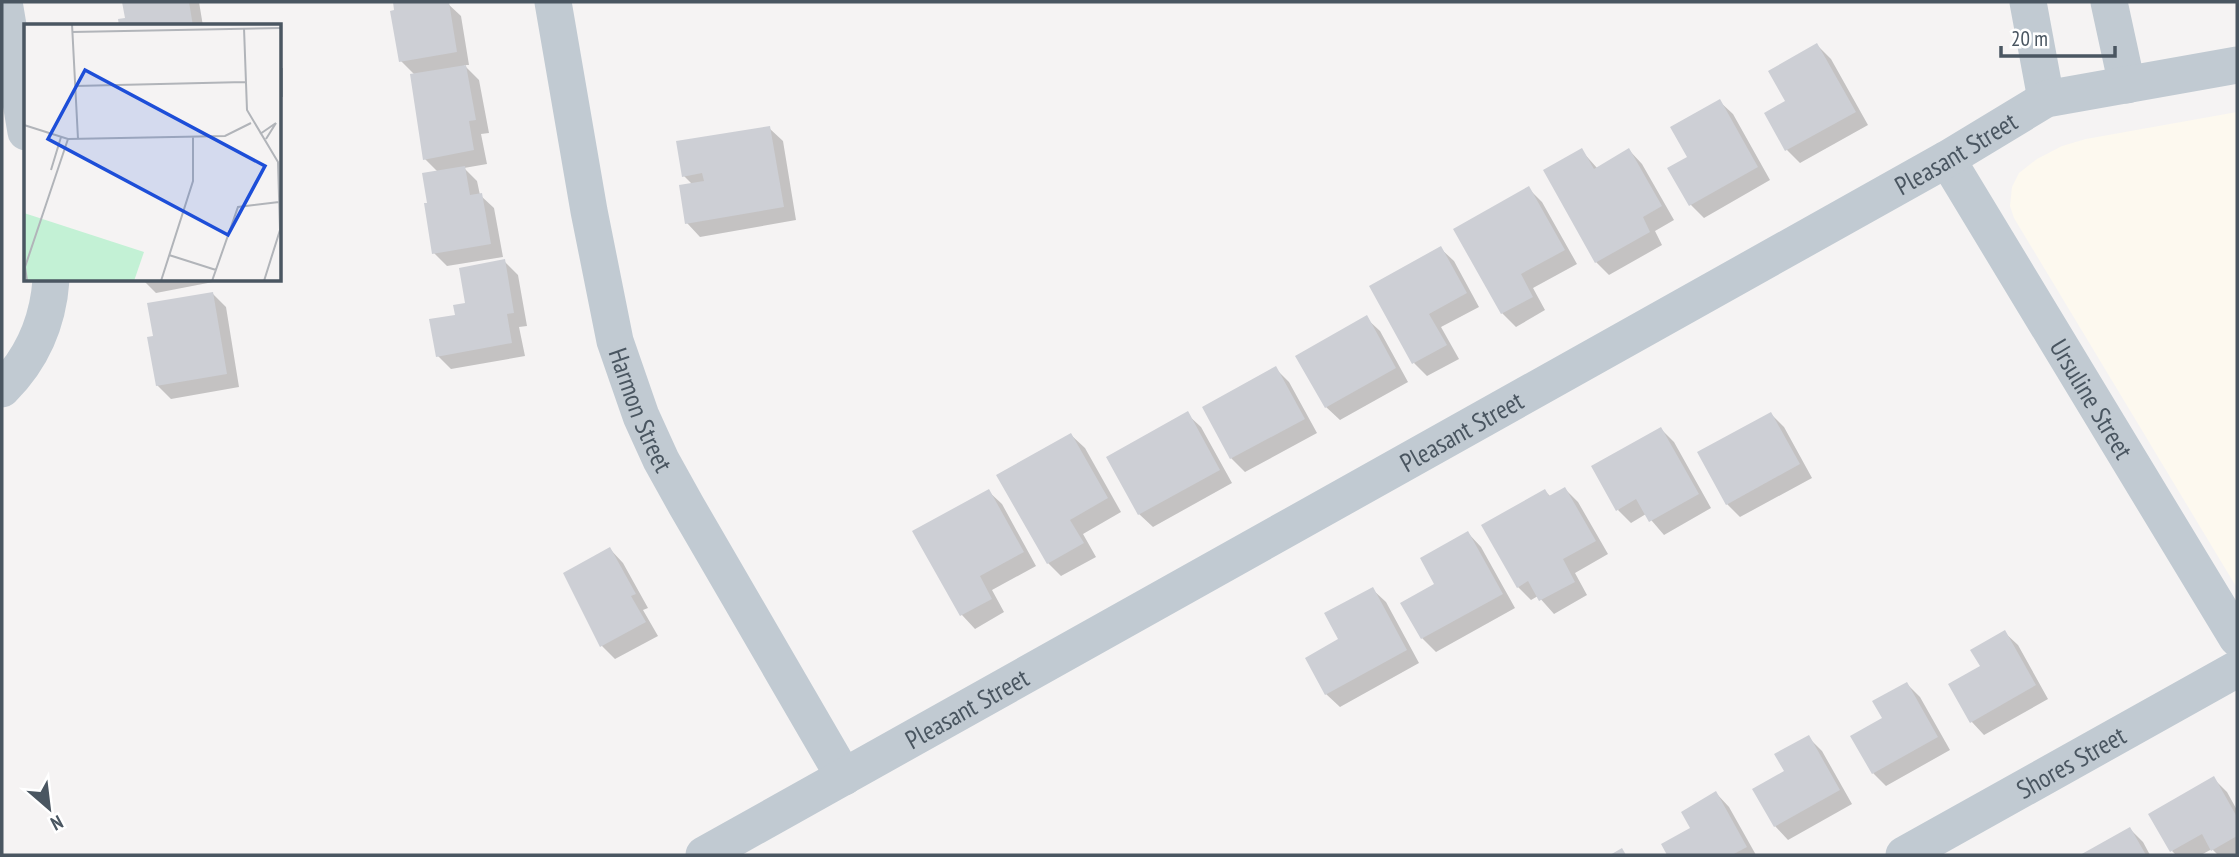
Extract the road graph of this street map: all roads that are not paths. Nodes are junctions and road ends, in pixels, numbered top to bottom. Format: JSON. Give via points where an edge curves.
{"nodes":[{"id":1,"x":4,"y":2,"type":"edge"},
{"id":2,"x":553,"y":2,"type":"edge"},
{"id":3,"x":2028,"y":2,"type":"edge"},
{"id":4,"x":2109,"y":2,"type":"edge"},
{"id":5,"x":2237,"y":65,"type":"edge"},
{"id":6,"x":2127,"y":85,"type":"junction"},
{"id":7,"x":2046,"y":99,"type":"junction"},
{"id":8,"x":24,"y":120,"type":"edge"},
{"id":9,"x":1947,"y":159,"type":"junction"},
{"id":10,"x":51,"y":282,"type":"edge"},
{"id":11,"x":2,"y":389,"type":"edge"},
{"id":12,"x":2237,"y":638,"type":"edge"},
{"id":13,"x":2237,"y":669,"type":"edge"},
{"id":14,"x":844,"y":777,"type":"junction"},
{"id":15,"x":704,"y":855,"type":"edge"},
{"id":16,"x":1904,"y":855,"type":"edge"}],
"edges":[{"from":1,"to":8,"type":"street"},
{"from":2,"to":14,"type":"street","name":"Harmon Street","via":[[615,341],[641,416],[686,505]]},
{"from":3,"to":7,"type":"street"},
{"from":4,"to":6,"type":"street"},
{"from":5,"to":6,"type":"street","name":"Pleasant Street"},
{"from":6,"to":7,"type":"street","name":"Pleasant Street"},
{"from":7,"to":9,"type":"street","name":"Pleasant Street"},
{"from":9,"to":12,"type":"street","name":"Ursuline Street"},
{"from":9,"to":14,"type":"street","name":"Pleasant Street"},
{"from":10,"to":11,"type":"street","via":[[34,346]]},
{"from":13,"to":16,"type":"street","name":"Shores Street"},
{"from":14,"to":15,"type":"street","name":"Pleasant Street"}]}
